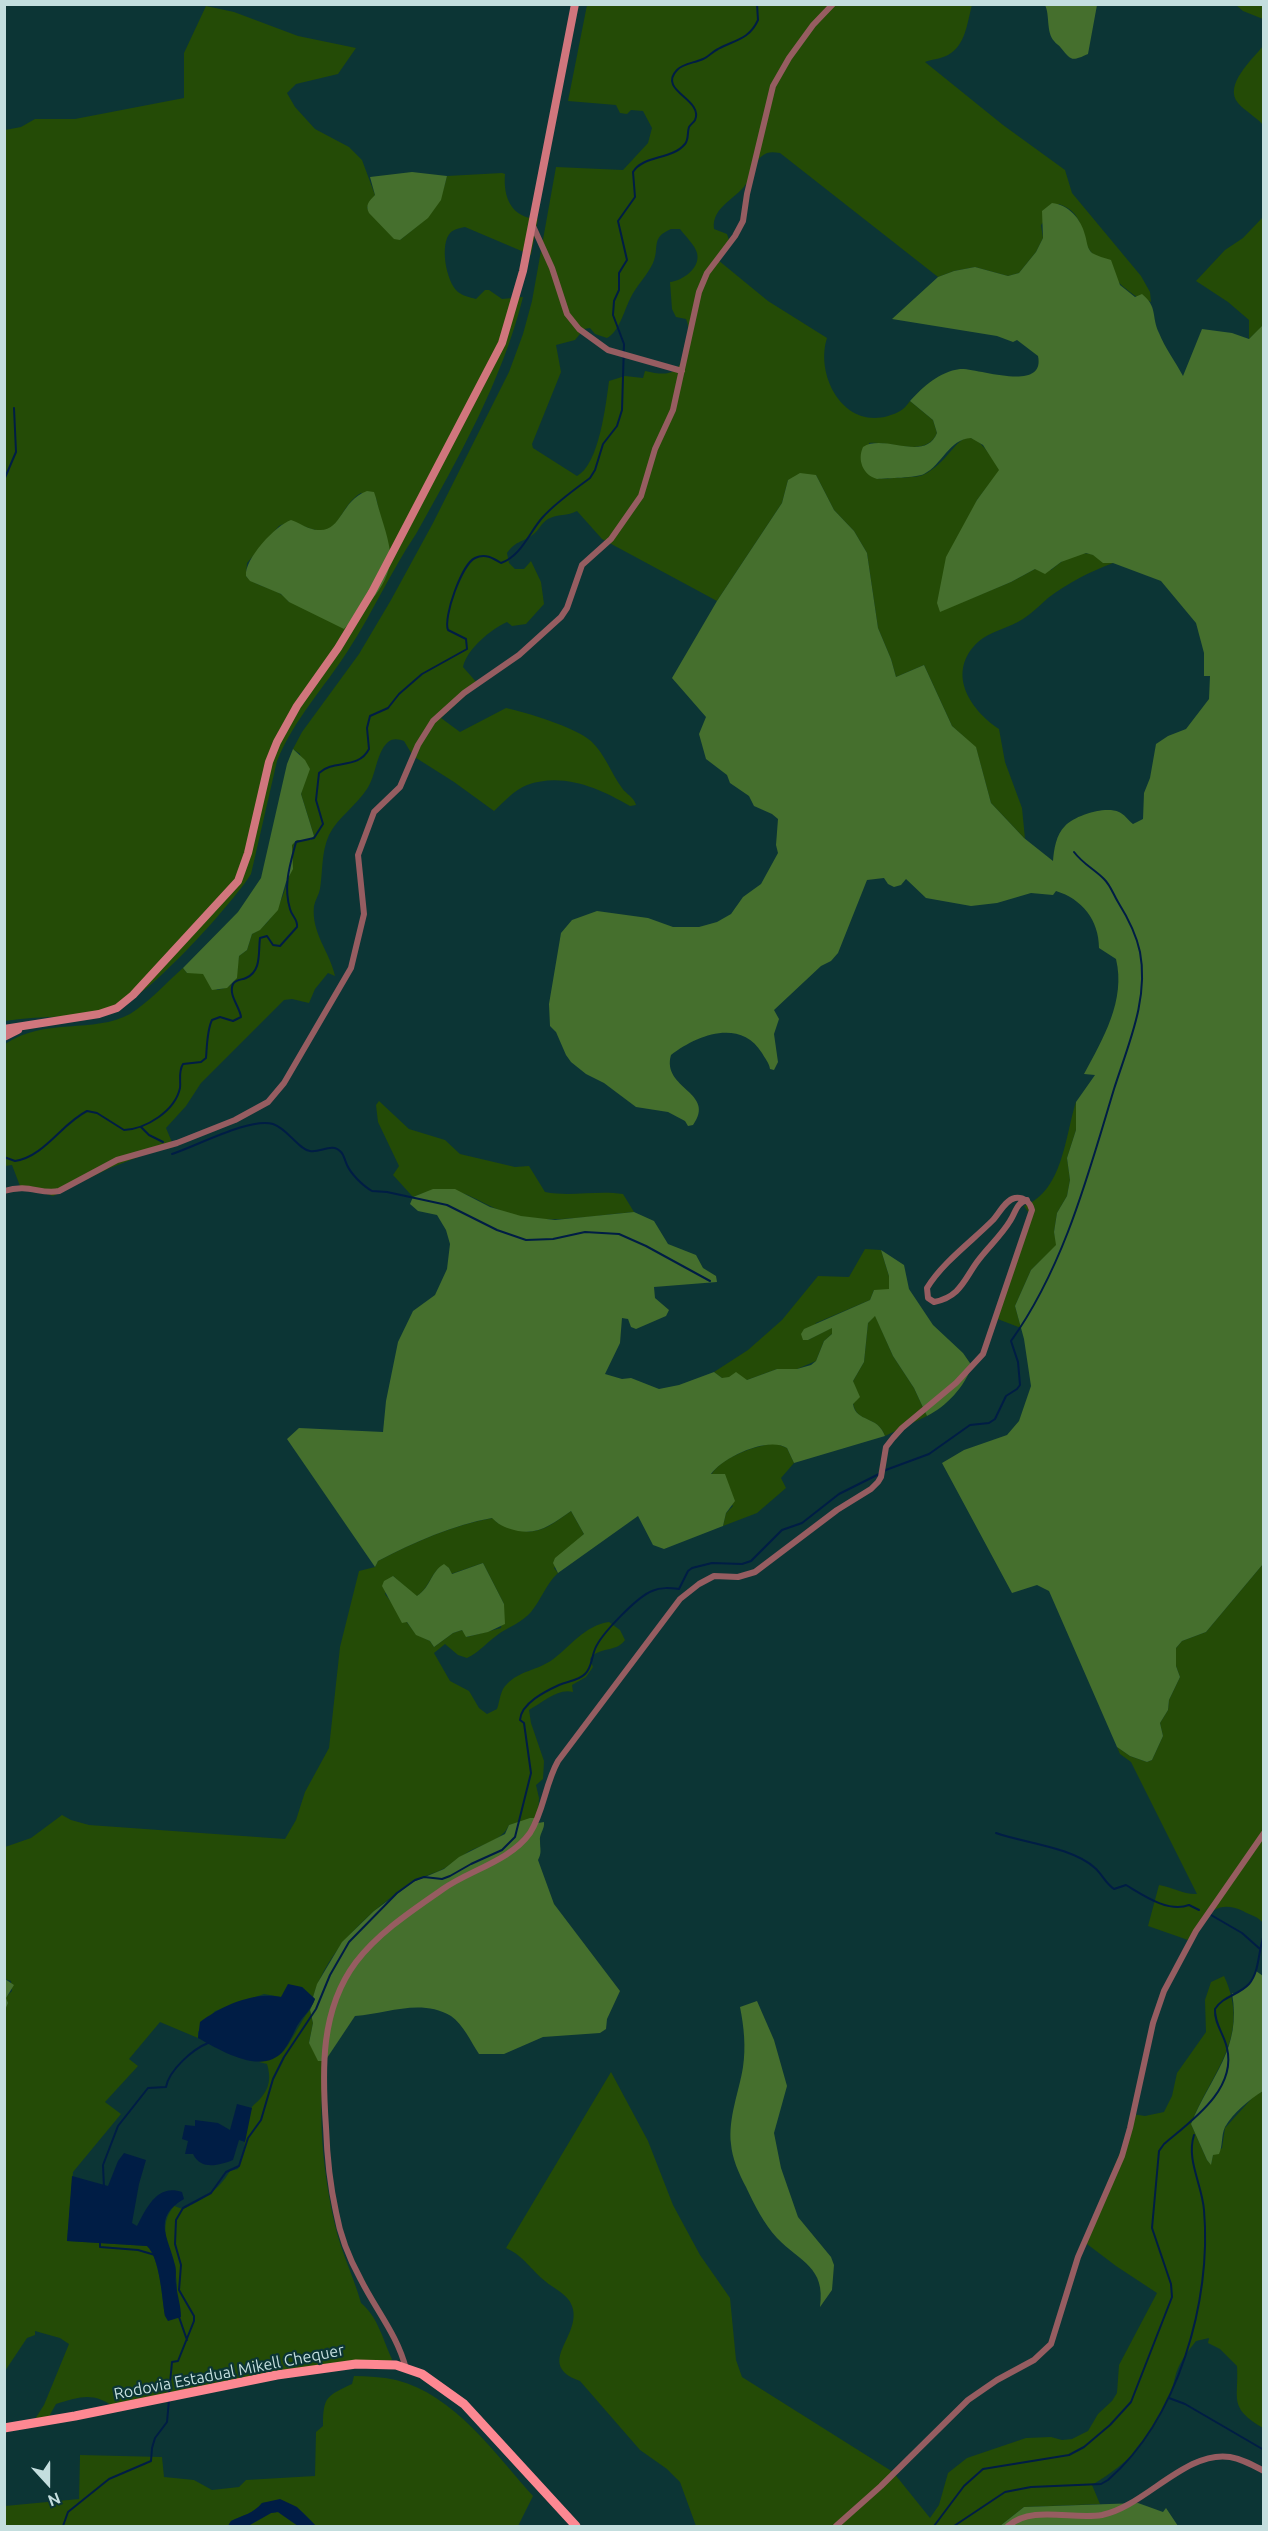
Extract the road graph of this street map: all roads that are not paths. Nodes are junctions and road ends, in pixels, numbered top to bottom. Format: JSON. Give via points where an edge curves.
{"nodes":[{"id":1,"x":575,"y":4,"type":"edge"},
{"id":2,"x":833,"y":4,"type":"edge"},
{"id":3,"x":533,"y":226,"type":"junction"},
{"id":4,"x":682,"y":371,"type":"junction"},
{"id":5,"x":29,"y":1025,"type":"junction"},
{"id":6,"x":4,"y":1029,"type":"edge"},
{"id":7,"x":4,"y":1036,"type":"edge"},
{"id":8,"x":4,"y":1191,"type":"edge"},
{"id":9,"x":1027,"y":1200,"type":"junction"},
{"id":10,"x":1263,"y":1833,"type":"edge"},
{"id":11,"x":406,"y":2368,"type":"junction"},
{"id":12,"x":4,"y":2428,"type":"edge"},
{"id":13,"x":1263,"y":2471,"type":"edge"},
{"id":14,"x":576,"y":2526,"type":"edge"},
{"id":15,"x":836,"y":2526,"type":"edge"},
{"id":16,"x":1008,"y":2526,"type":"edge"}],
"edges":[{"from":1,"to":3,"type":"main road"},
{"from":2,"to":4,"type":"street","via":[[813,25],[773,86],[743,221],[702,283]]},
{"from":3,"to":4,"type":"street","via":[[572,323],[592,341],[620,354]]},
{"from":3,"to":5,"type":"main road","via":[[510,318],[491,364],[372,592],[277,742],[238,881],[117,1008]]},
{"from":4,"to":8,"type":"street","via":[[673,410],[655,449],[641,496],[611,539],[582,565],[561,617],[526,650],[464,693],[433,721],[417,745],[401,785],[374,812],[358,855],[364,914],[351,968],[277,1092],[268,1102],[235,1120],[177,1143],[117,1160],[59,1191],[26,1186]]},
{"from":5,"to":6,"type":"main road"},
{"from":5,"to":7,"type":"main road"},
{"from":9,"to":9,"type":"street","via":[[1017,1198],[1007,1203],[966,1244],[929,1285],[927,1295],[931,1301],[938,1302],[962,1287],[1018,1205]]},
{"from":9,"to":11,"type":"street","via":[[1032,1210],[983,1354],[893,1438],[883,1454],[881,1476],[871,1490],[837,1510],[755,1572],[738,1577],[714,1576],[680,1599],[558,1761],[549,1777],[539,1814],[521,1843],[445,1887],[397,1923],[357,1960],[347,1975],[335,1999],[323,2054],[327,2148],[336,2212],[360,2280],[400,2346]]},
{"from":10,"to":15,"type":"street","via":[[1196,1931],[1164,1991],[1122,2156],[1078,2257],[1051,2343],[1034,2360],[968,2400]]},
{"from":11,"to":12,"type":"main road","name":"Rodovia Estadual Mikell Chequer","via":[[373,2363],[321,2368]]},
{"from":11,"to":14,"type":"main road","name":"Rodovia Estadual Mikell Chequer","via":[[422,2374],[464,2404]]},
{"from":13,"to":16,"type":"street","via":[[1235,2458],[1212,2458],[1187,2468],[1120,2510],[1094,2516],[1030,2515]]}]}
